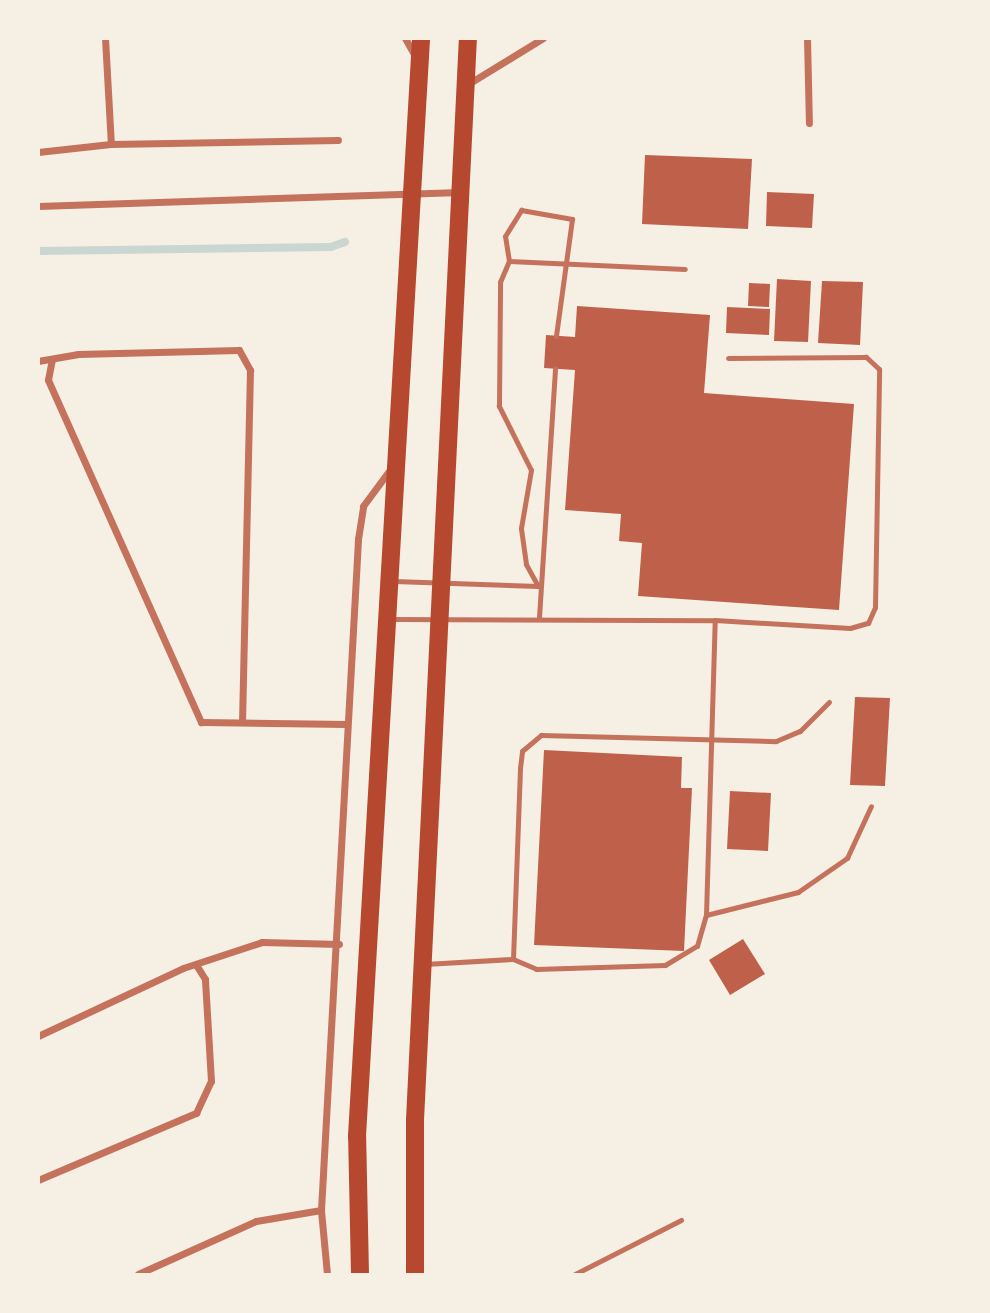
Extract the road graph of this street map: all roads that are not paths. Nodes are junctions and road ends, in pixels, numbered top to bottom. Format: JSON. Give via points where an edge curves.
{"nodes":[{"id":1,"x":105,"y":38,"type":"edge"},
{"id":2,"x":405,"y":38,"type":"edge"},
{"id":3,"x":421,"y":38,"type":"edge"},
{"id":4,"x":468,"y":38,"type":"edge"},
{"id":5,"x":543,"y":38,"type":"edge"},
{"id":6,"x":807,"y":38,"type":"edge"},
{"id":7,"x":421,"y":67,"type":"junction"},
{"id":8,"x":467,"y":84,"type":"junction"},
{"id":9,"x":810,"y":122,"type":"dead end"},
{"id":10,"x":338,"y":140,"type":"dead end"},
{"id":11,"x":111,"y":144,"type":"junction"},
{"id":12,"x":38,"y":152,"type":"edge"},
{"id":13,"x":417,"y":191,"type":"junction"},
{"id":14,"x":462,"y":192,"type":"junction"},
{"id":15,"x":38,"y":206,"type":"edge"},
{"id":16,"x":509,"y":261,"type":"junction"},
{"id":17,"x":564,"y":262,"type":"junction"},
{"id":18,"x":685,"y":269,"type":"dead end"},
{"id":19,"x":556,"y":336,"type":"dead end"},
{"id":20,"x":728,"y":358,"type":"dead end"},
{"id":21,"x":52,"y":359,"type":"junction"},
{"id":22,"x":38,"y":361,"type":"edge"},
{"id":23,"x":555,"y":369,"type":"dead end"},
{"id":24,"x":400,"y":455,"type":"junction"},
{"id":25,"x":392,"y":581,"type":"junction"},
{"id":26,"x":440,"y":582,"type":"junction"},
{"id":27,"x":538,"y":586,"type":"junction"},
{"id":28,"x":539,"y":617,"type":"junction"},
{"id":29,"x":390,"y":619,"type":"junction"},
{"id":30,"x":715,"y":620,"type":"junction"},
{"id":31,"x":438,"y":621,"type":"junction"},
{"id":32,"x":829,"y":702,"type":"dead end"},
{"id":33,"x":242,"y":721,"type":"junction"},
{"id":34,"x":346,"y":724,"type":"junction"},
{"id":35,"x":712,"y":739,"type":"junction"},
{"id":36,"x":871,"y":806,"type":"dead end"},
{"id":37,"x":706,"y":915,"type":"junction"},
{"id":38,"x":339,"y":944,"type":"junction"},
{"id":39,"x":513,"y":959,"type":"junction"},
{"id":40,"x":422,"y":964,"type":"junction"},
{"id":41,"x":197,"y":965,"type":"junction"},
{"id":42,"x":38,"y":1036,"type":"edge"},
{"id":43,"x":38,"y":1180,"type":"edge"},
{"id":44,"x":321,"y":1210,"type":"junction"},
{"id":45,"x":681,"y":1220,"type":"dead end"},
{"id":46,"x":138,"y":1275,"type":"edge"},
{"id":47,"x":327,"y":1275,"type":"edge"},
{"id":48,"x":360,"y":1275,"type":"edge"},
{"id":49,"x":415,"y":1275,"type":"edge"},
{"id":50,"x":575,"y":1275,"type":"edge"}],
"edges":[{"from":1,"to":11,"type":"street"},
{"from":2,"to":7,"type":"street"},
{"from":3,"to":7,"type":"main road"},
{"from":4,"to":8,"type":"main road"},
{"from":5,"to":8,"type":"street","via":[[488,66]]},
{"from":6,"to":9,"type":"street"},
{"from":7,"to":13,"type":"main road"},
{"from":8,"to":14,"type":"main road"},
{"from":10,"to":11,"type":"street"},
{"from":11,"to":12,"type":"street"},
{"from":13,"to":14,"type":"street"},
{"from":13,"to":15,"type":"street"},
{"from":13,"to":24,"type":"main road"},
{"from":14,"to":26,"type":"main road"},
{"from":16,"to":17,"type":"lane"},
{"from":16,"to":17,"type":"lane","via":[[505,236],[521,211],[572,219]]},
{"from":16,"to":27,"type":"lane","via":[[500,282],[499,406],[531,470],[521,528],[526,564]]},
{"from":17,"to":18,"type":"lane"},
{"from":17,"to":19,"type":"lane"},
{"from":20,"to":30,"type":"lane","via":[[866,357],[879,369],[876,607],[868,623],[850,628]]},
{"from":21,"to":22,"type":"street"},
{"from":21,"to":33,"type":"street","via":[[48,380],[194,709],[201,722]]},
{"from":21,"to":33,"type":"street","via":[[239,350],[250,370]]},
{"from":23,"to":27,"type":"lane"},
{"from":24,"to":25,"type":"main road"},
{"from":24,"to":34,"type":"street","via":[[363,506]]},
{"from":25,"to":26,"type":"lane"},
{"from":25,"to":29,"type":"main road"},
{"from":26,"to":27,"type":"lane"},
{"from":26,"to":31,"type":"main road"},
{"from":27,"to":28,"type":"lane"},
{"from":28,"to":30,"type":"lane"},
{"from":28,"to":31,"type":"lane"},
{"from":29,"to":31,"type":"lane"},
{"from":29,"to":48,"type":"main road","via":[[358,1136]]},
{"from":30,"to":35,"type":"lane"},
{"from":31,"to":40,"type":"main road"},
{"from":32,"to":35,"type":"lane","via":[[800,731],[776,741]]},
{"from":33,"to":34,"type":"street"},
{"from":34,"to":38,"type":"street"},
{"from":35,"to":37,"type":"lane"},
{"from":35,"to":39,"type":"lane","via":[[541,735],[522,751]]},
{"from":36,"to":37,"type":"lane","via":[[847,858],[798,892]]},
{"from":37,"to":39,"type":"lane","via":[[697,946],[665,965],[536,969]]},
{"from":38,"to":41,"type":"street","via":[[262,942]]},
{"from":38,"to":44,"type":"street"},
{"from":39,"to":40,"type":"lane"},
{"from":40,"to":49,"type":"main road"},
{"from":41,"to":42,"type":"street"},
{"from":41,"to":43,"type":"street","via":[[205,979],[212,1081],[197,1113]]},
{"from":44,"to":46,"type":"street","via":[[256,1221]]},
{"from":44,"to":47,"type":"street"},
{"from":45,"to":50,"type":"lane"}]}
